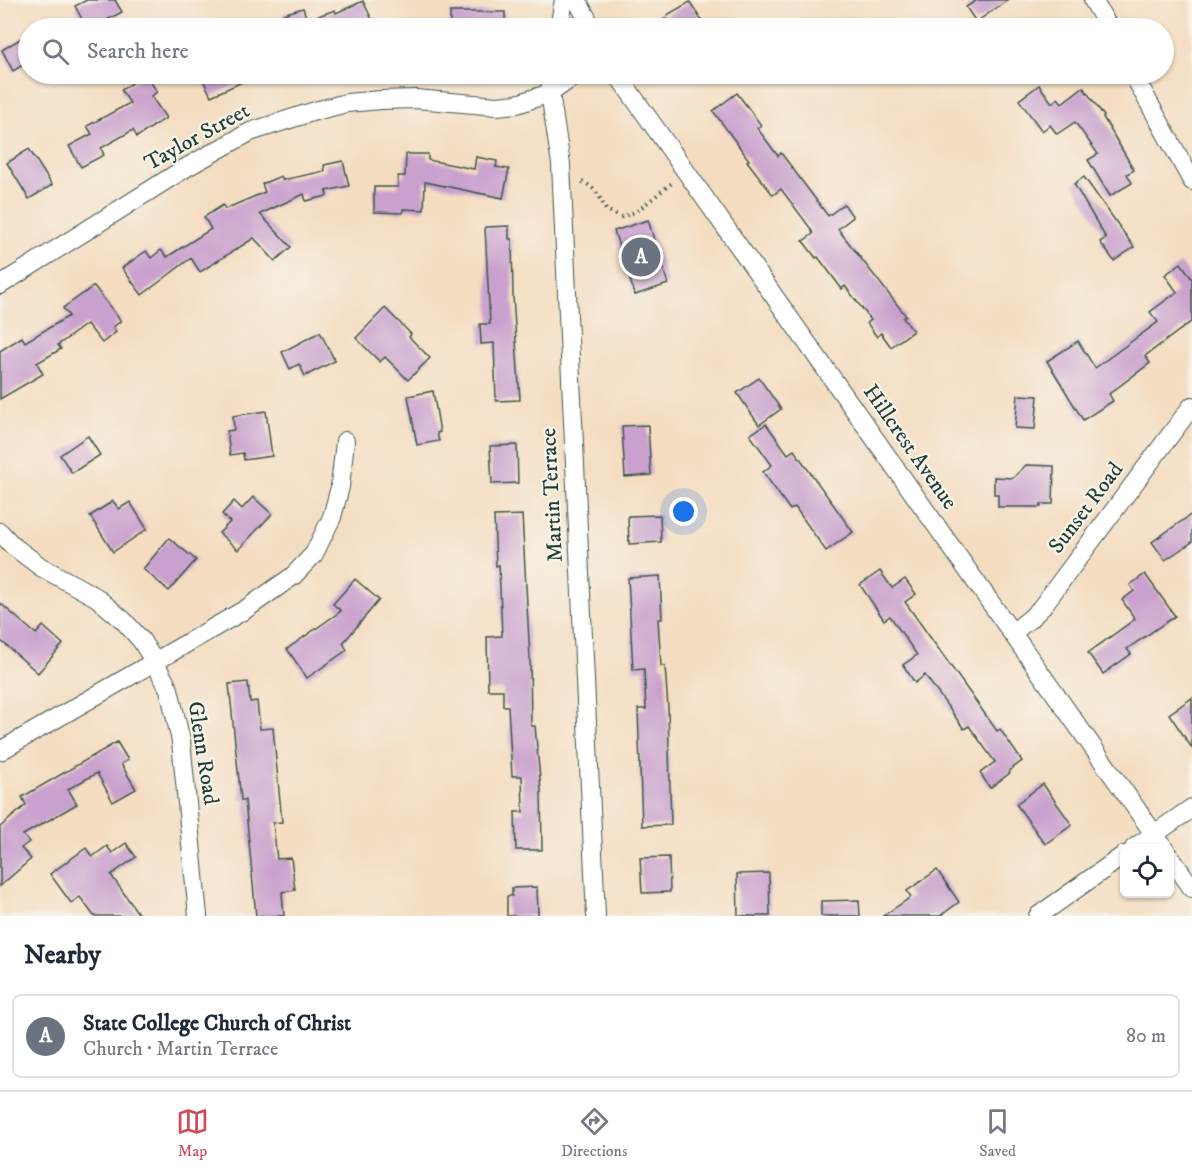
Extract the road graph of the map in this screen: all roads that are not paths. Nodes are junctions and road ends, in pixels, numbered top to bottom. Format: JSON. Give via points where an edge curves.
{"nodes":[{"id":1,"x":564,"y":0,"type":"edge"},
{"id":2,"x":577,"y":0,"type":"edge"},
{"id":3,"x":1094,"y":0,"type":"edge"},
{"id":4,"x":561,"y":18,"type":"edge"},
{"id":5,"x":587,"y":18,"type":"edge"},
{"id":6,"x":1104,"y":18,"type":"edge"},
{"id":7,"x":551,"y":84,"type":"edge"},
{"id":8,"x":563,"y":84,"type":"edge"},
{"id":9,"x":623,"y":84,"type":"edge"},
{"id":10,"x":1139,"y":84,"type":"edge"},
{"id":11,"x":550,"y":93,"type":"junction"},
{"id":12,"x":1192,"y":181,"type":"edge"},
{"id":13,"x":0,"y":285,"type":"edge"},
{"id":14,"x":1192,"y":406,"type":"edge"},
{"id":15,"x":345,"y":441,"type":"dead end"},
{"id":16,"x":0,"y":532,"type":"edge"},
{"id":17,"x":1012,"y":633,"type":"junction"},
{"id":18,"x":154,"y":661,"type":"junction"},
{"id":19,"x":0,"y":751,"type":"edge"},
{"id":20,"x":1192,"y":808,"type":"edge"},
{"id":21,"x":1159,"y":842,"type":"edge"},
{"id":22,"x":1120,"y":859,"type":"edge"},
{"id":23,"x":1174,"y":862,"type":"edge"},
{"id":24,"x":1192,"y":888,"type":"edge"},
{"id":25,"x":198,"y":916,"type":"edge"},
{"id":26,"x":596,"y":916,"type":"edge"},
{"id":27,"x":1038,"y":916,"type":"edge"}],
"edges":[{"from":1,"to":4,"type":"street"},
{"from":2,"to":5,"type":"street"},
{"from":3,"to":6,"type":"street"},
{"from":7,"to":11,"type":"street","name":"Martin Terrace"},
{"from":8,"to":11,"type":"street","name":"Taylor Street"},
{"from":9,"to":17,"type":"street","name":"Hillcrest Avenue"},
{"from":10,"to":12,"type":"street"},
{"from":11,"to":13,"type":"street","name":"Taylor Street","via":[[497,106],[416,99],[347,104],[250,132]]},
{"from":11,"to":26,"type":"street","name":"Martin Terrace","via":[[561,164]]},
{"from":14,"to":17,"type":"street","name":"Sunset Road","via":[[1041,608]]},
{"from":15,"to":18,"type":"street","via":[[332,517],[314,554],[293,576],[246,609]]},
{"from":16,"to":18,"type":"street","name":"Glenn Road","via":[[41,567],[96,597],[124,621]]},
{"from":17,"to":21,"type":"street","name":"Hillcrest Avenue"},
{"from":18,"to":19,"type":"street"},
{"from":18,"to":25,"type":"street","name":"Glenn Road","via":[[169,689],[181,741]]},
{"from":20,"to":21,"type":"street"},
{"from":22,"to":27,"type":"street"},
{"from":23,"to":24,"type":"street"}]}
